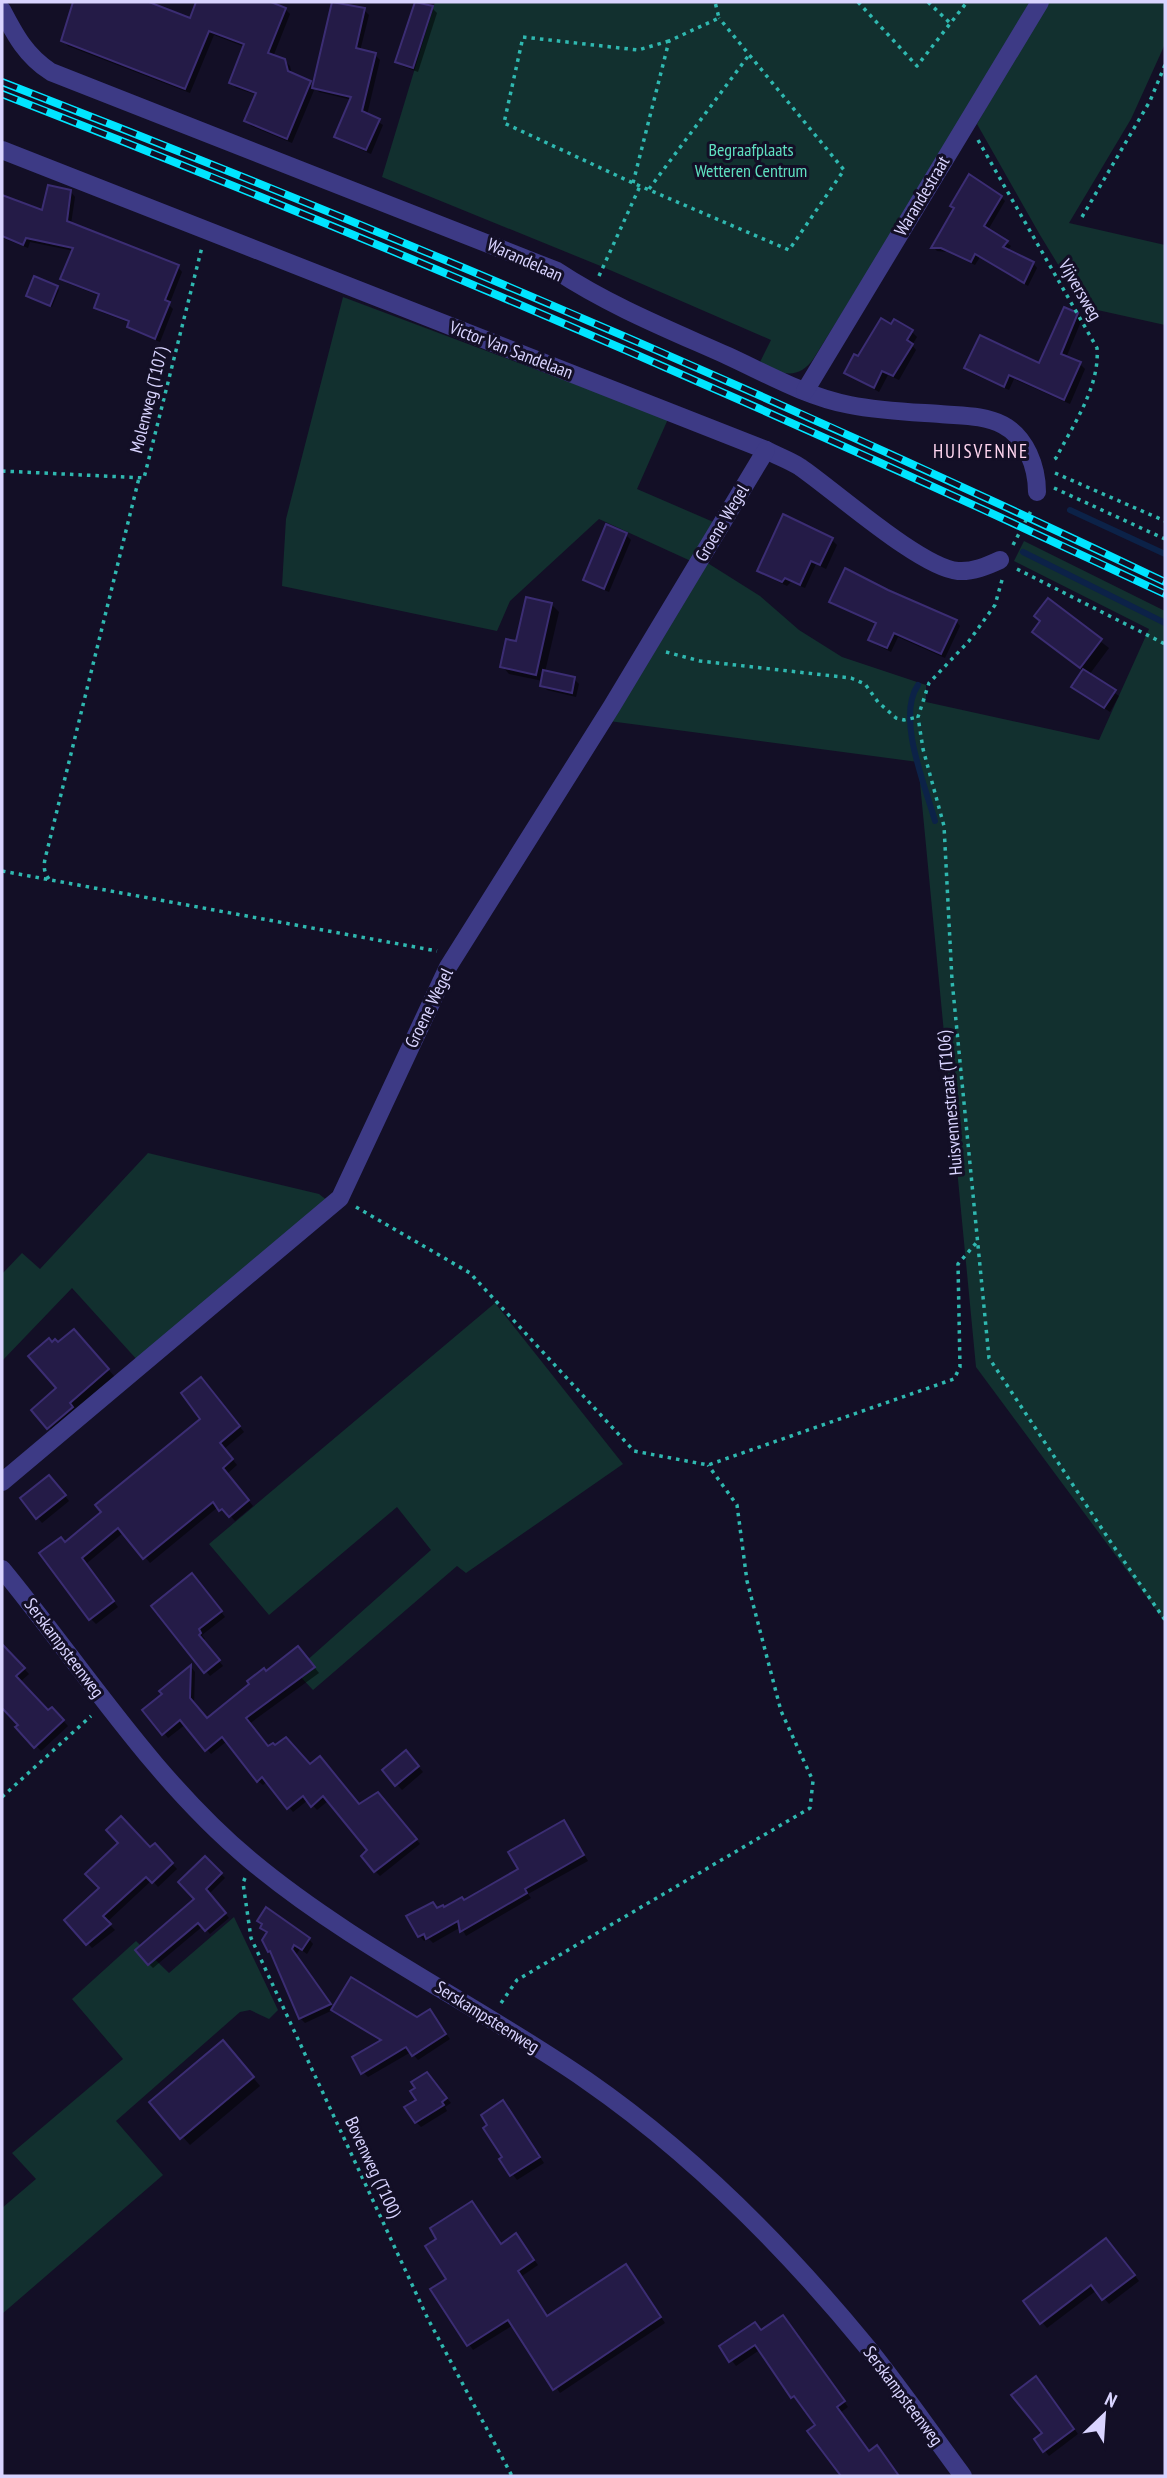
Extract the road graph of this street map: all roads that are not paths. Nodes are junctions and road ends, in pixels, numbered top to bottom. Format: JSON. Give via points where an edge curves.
{"nodes":[{"id":1,"x":1041,"y":2,"type":"edge"},
{"id":2,"x":2,"y":10,"type":"edge"},
{"id":3,"x":2,"y":150,"type":"edge"},
{"id":4,"x":805,"y":391,"type":"junction"},
{"id":5,"x":766,"y":450,"type":"junction"},
{"id":6,"x":1037,"y":492,"type":"road end"},
{"id":7,"x":1000,"y":560,"type":"road end"},
{"id":8,"x":2,"y":1482,"type":"edge"},
{"id":9,"x":2,"y":1569,"type":"edge"},
{"id":10,"x":963,"y":2476,"type":"edge"}],
"edges":[{"from":1,"to":4,"type":"street","name":"Warandestraat"},
{"from":2,"to":4,"type":"street","name":"Warandelaan","via":[[23,48],[51,72],[557,271],[591,294]]},
{"from":3,"to":5,"type":"street","name":"Victor Van Sandelaan"},
{"from":4,"to":6,"type":"street","name":"Warandelaan","via":[[851,405],[970,416],[1001,424],[1023,444],[1035,471]]},
{"from":5,"to":7,"type":"street","name":"Victor Van Sandelaan","via":[[797,466],[935,564],[957,571]]},
{"from":5,"to":8,"type":"street","name":"Groene Wegel","via":[[456,954],[340,1198]]},
{"from":9,"to":10,"type":"street","name":"Serskampsteenweg","via":[[173,1783],[250,1860],[334,1922],[586,2080],[721,2188],[788,2255],[868,2349]]}]}
